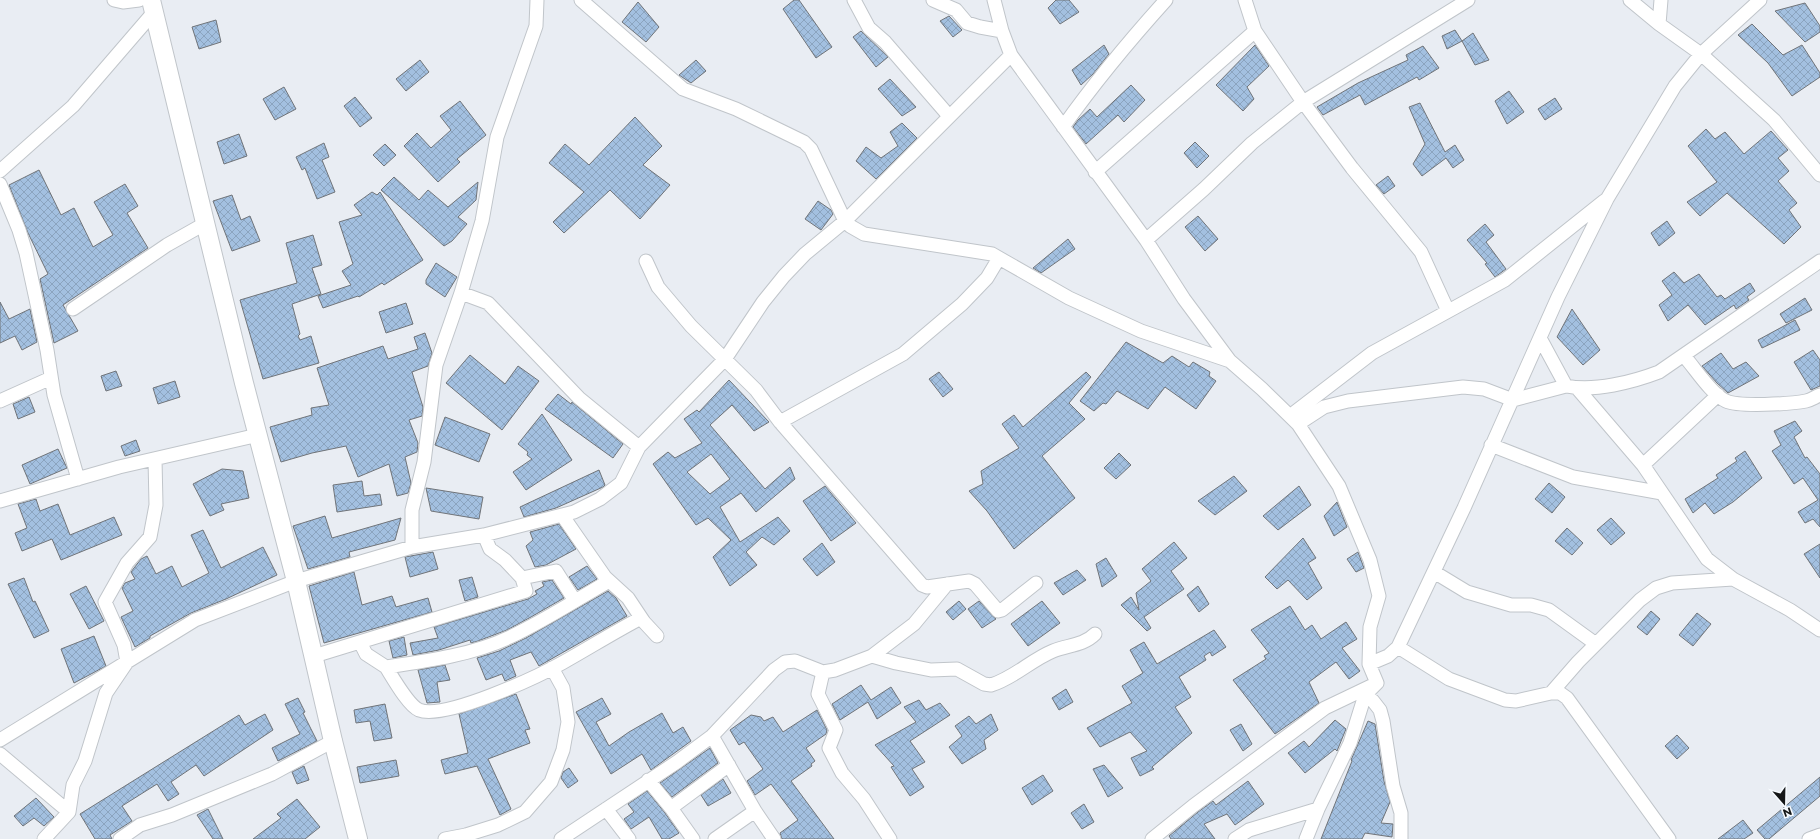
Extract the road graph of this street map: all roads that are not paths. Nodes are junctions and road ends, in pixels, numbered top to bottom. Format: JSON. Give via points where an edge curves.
{"nodes":[{"id":1,"x":114,"y":0,"type":"edge"},
{"id":2,"x":139,"y":0,"type":"edge"},
{"id":3,"x":537,"y":0,"type":"edge"},
{"id":4,"x":581,"y":0,"type":"edge"},
{"id":5,"x":854,"y":0,"type":"edge"},
{"id":6,"x":933,"y":0,"type":"edge"},
{"id":7,"x":994,"y":0,"type":"edge"},
{"id":8,"x":1166,"y":0,"type":"edge"},
{"id":9,"x":1244,"y":0,"type":"edge"},
{"id":10,"x":1468,"y":0,"type":"edge"},
{"id":11,"x":1630,"y":0,"type":"edge"},
{"id":12,"x":1661,"y":0,"type":"edge"},
{"id":13,"x":1760,"y":0,"type":"edge"},
{"id":14,"x":153,"y":6,"type":"edge"},
{"id":15,"x":1659,"y":24,"type":"junction"},
{"id":16,"x":1002,"y":31,"type":"junction"},
{"id":17,"x":1255,"y":31,"type":"junction"},
{"id":18,"x":1701,"y":54,"type":"junction"},
{"id":19,"x":1011,"y":55,"type":"junction"},
{"id":20,"x":1303,"y":102,"type":"junction"},
{"id":21,"x":949,"y":116,"type":"junction"},
{"id":22,"x":1063,"y":127,"type":"junction"},
{"id":23,"x":0,"y":171,"type":"edge"},
{"id":24,"x":1095,"y":172,"type":"junction"},
{"id":25,"x":1820,"y":175,"type":"edge"},
{"id":26,"x":0,"y":184,"type":"edge"},
{"id":27,"x":1607,"y":198,"type":"junction"},
{"id":28,"x":845,"y":221,"type":"junction"},
{"id":29,"x":206,"y":223,"type":"junction"},
{"id":30,"x":1146,"y":240,"type":"junction"},
{"id":31,"x":999,"y":258,"type":"junction"},
{"id":32,"x":646,"y":261,"type":"dead end"},
{"id":33,"x":1820,"y":261,"type":"edge"},
{"id":34,"x":461,"y":293,"type":"junction"},
{"id":35,"x":73,"y":309,"type":"dead end"},
{"id":36,"x":1448,"y":311,"type":"junction"},
{"id":37,"x":1540,"y":338,"type":"junction"},
{"id":38,"x":1684,"y":356,"type":"junction"},
{"id":39,"x":725,"y":359,"type":"junction"},
{"id":40,"x":1230,"y":361,"type":"junction"},
{"id":41,"x":51,"y":378,"type":"junction"},
{"id":42,"x":1571,"y":387,"type":"junction"},
{"id":43,"x":1718,"y":394,"type":"junction"},
{"id":44,"x":1820,"y":395,"type":"edge"},
{"id":45,"x":0,"y":400,"type":"edge"},
{"id":46,"x":1513,"y":400,"type":"junction"},
{"id":47,"x":1294,"y":420,"type":"junction"},
{"id":48,"x":780,"y":422,"type":"junction"},
{"id":49,"x":258,"y":435,"type":"junction"},
{"id":50,"x":1491,"y":445,"type":"junction"},
{"id":51,"x":639,"y":447,"type":"junction"},
{"id":52,"x":155,"y":458,"type":"junction"},
{"id":53,"x":1644,"y":465,"type":"junction"},
{"id":54,"x":78,"y":479,"type":"junction"},
{"id":55,"x":1662,"y":493,"type":"junction"},
{"id":56,"x":0,"y":501,"type":"edge"},
{"id":57,"x":562,"y":515,"type":"junction"},
{"id":58,"x":484,"y":535,"type":"junction"},
{"id":59,"x":412,"y":547,"type":"junction"},
{"id":60,"x":1434,"y":572,"type":"junction"},
{"id":61,"x":522,"y":578,"type":"junction"},
{"id":62,"x":1734,"y":579,"type":"junction"},
{"id":63,"x":296,"y":581,"type":"junction"},
{"id":64,"x":609,"y":581,"type":"junction"},
{"id":65,"x":1036,"y":583,"type":"dead end"},
{"id":66,"x":947,"y":584,"type":"junction"},
{"id":67,"x":576,"y":601,"type":"junction"},
{"id":68,"x":641,"y":618,"type":"junction"},
{"id":69,"x":1820,"y":630,"type":"edge"},
{"id":70,"x":1095,"y":634,"type":"dead end"},
{"id":71,"x":657,"y":636,"type":"dead end"},
{"id":72,"x":360,"y":642,"type":"junction"},
{"id":73,"x":1596,"y":644,"type":"junction"},
{"id":74,"x":1398,"y":647,"type":"junction"},
{"id":75,"x":314,"y":656,"type":"junction"},
{"id":76,"x":872,"y":656,"type":"junction"},
{"id":77,"x":127,"y":662,"type":"junction"},
{"id":78,"x":1368,"y":664,"type":"junction"},
{"id":79,"x":386,"y":667,"type":"junction"},
{"id":80,"x":552,"y":668,"type":"junction"},
{"id":81,"x":823,"y":672,"type":"junction"},
{"id":82,"x":1377,"y":683,"type":"junction"},
{"id":83,"x":1551,"y":693,"type":"junction"},
{"id":84,"x":1365,"y":695,"type":"junction"},
{"id":85,"x":712,"y":736,"type":"junction"},
{"id":86,"x":0,"y":740,"type":"edge"},
{"id":87,"x":333,"y":741,"type":"junction"},
{"id":88,"x":0,"y":754,"type":"edge"},
{"id":89,"x":729,"y":765,"type":"junction"},
{"id":90,"x":648,"y":780,"type":"junction"},
{"id":91,"x":671,"y":808,"type":"junction"},
{"id":92,"x":606,"y":809,"type":"junction"},
{"id":93,"x":1318,"y":809,"type":"junction"},
{"id":94,"x":755,"y":811,"type":"junction"},
{"id":95,"x":69,"y":812,"type":"junction"},
{"id":96,"x":1820,"y":835,"type":"edge"},
{"id":97,"x":44,"y":839,"type":"edge"},
{"id":98,"x":120,"y":839,"type":"edge"},
{"id":99,"x":358,"y":839,"type":"edge"},
{"id":100,"x":444,"y":839,"type":"edge"},
{"id":101,"x":561,"y":839,"type":"edge"},
{"id":102,"x":629,"y":839,"type":"edge"},
{"id":103,"x":693,"y":839,"type":"edge"},
{"id":104,"x":715,"y":839,"type":"edge"},
{"id":105,"x":774,"y":839,"type":"edge"},
{"id":106,"x":890,"y":839,"type":"edge"},
{"id":107,"x":1152,"y":839,"type":"edge"},
{"id":108,"x":1235,"y":839,"type":"edge"},
{"id":109,"x":1306,"y":839,"type":"edge"},
{"id":110,"x":1401,"y":839,"type":"edge"},
{"id":111,"x":1669,"y":839,"type":"edge"},
{"id":112,"x":1809,"y":839,"type":"edge"}],
"edges":[{"from":1,"to":2,"type":"street"},
{"from":3,"to":34,"type":"street","via":[[536,26],[497,137],[482,221]]},
{"from":4,"to":28,"type":"street","via":[[683,89],[736,109],[804,142],[811,149]]},
{"from":5,"to":21,"type":"street","via":[[869,28],[885,42]]},
{"from":6,"to":16,"type":"street","via":[[956,10],[967,23]]},
{"from":7,"to":16,"type":"street"},
{"from":8,"to":22,"type":"street","via":[[1100,77]]},
{"from":9,"to":17,"type":"street"},
{"from":10,"to":20,"type":"street"},
{"from":11,"to":15,"type":"street"},
{"from":12,"to":15,"type":"street"},
{"from":13,"to":18,"type":"street"},
{"from":14,"to":23,"type":"street","via":[[73,106]]},
{"from":14,"to":29,"type":"street"},
{"from":15,"to":18,"type":"street"},
{"from":16,"to":19,"type":"street"},
{"from":17,"to":20,"type":"street"},
{"from":17,"to":24,"type":"street"},
{"from":18,"to":25,"type":"street","via":[[1774,120]]},
{"from":18,"to":27,"type":"street","via":[[1675,86]]},
{"from":19,"to":21,"type":"street"},
{"from":19,"to":22,"type":"street"},
{"from":20,"to":30,"type":"street","via":[[1252,143]]},
{"from":20,"to":36,"type":"street","via":[[1352,168],[1421,252]]},
{"from":21,"to":28,"type":"street"},
{"from":22,"to":24,"type":"street"},
{"from":24,"to":30,"type":"street"},
{"from":26,"to":41,"type":"street","via":[[26,253]]},
{"from":27,"to":36,"type":"street","via":[[1504,280]]},
{"from":27,"to":37,"type":"street"},
{"from":28,"to":31,"type":"street","via":[[864,234],[992,254]]},
{"from":28,"to":39,"type":"street","via":[[784,276],[763,302]]},
{"from":29,"to":35,"type":"street","via":[[167,245]]},
{"from":29,"to":49,"type":"street"},
{"from":30,"to":40,"type":"street"},
{"from":31,"to":40,"type":"street","via":[[1069,298],[1127,324]]},
{"from":31,"to":48,"type":"street","via":[[987,278],[962,304],[903,354]]},
{"from":32,"to":39,"type":"street","via":[[658,287],[691,326]]},
{"from":33,"to":38,"type":"street"},
{"from":34,"to":51,"type":"street","via":[[488,303],[580,398]]},
{"from":34,"to":59,"type":"street","via":[[436,365],[424,462],[412,510]]},
{"from":36,"to":47,"type":"street","via":[[1372,353]]},
{"from":37,"to":42,"type":"street"},
{"from":37,"to":46,"type":"street"},
{"from":38,"to":42,"type":"street","via":[[1659,372],[1638,380]]},
{"from":38,"to":43,"type":"street"},
{"from":39,"to":48,"type":"street","via":[[756,390]]},
{"from":39,"to":51,"type":"street"},
{"from":40,"to":47,"type":"street"},
{"from":41,"to":45,"type":"street"},
{"from":41,"to":54,"type":"street"},
{"from":42,"to":46,"type":"street"},
{"from":42,"to":53,"type":"street"},
{"from":43,"to":44,"type":"street","via":[[1726,401],[1741,404],[1792,403]]},
{"from":43,"to":53,"type":"street"},
{"from":46,"to":47,"type":"street","via":[[1484,389],[1463,387],[1348,401],[1324,407]]},
{"from":46,"to":50,"type":"street"},
{"from":47,"to":78,"type":"street","via":[[1339,486],[1370,560],[1379,596],[1370,627]]},
{"from":48,"to":66,"type":"street","via":[[922,586]]},
{"from":49,"to":52,"type":"street"},
{"from":49,"to":63,"type":"street"},
{"from":50,"to":55,"type":"street","via":[[1573,476]]},
{"from":50,"to":60,"type":"street"},
{"from":51,"to":57,"type":"street","via":[[620,483],[600,499]]},
{"from":52,"to":54,"type":"street"},
{"from":52,"to":77,"type":"street","via":[[156,505],[150,536],[127,562],[105,602],[124,645]]},
{"from":53,"to":55,"type":"street"},
{"from":54,"to":56,"type":"street"},
{"from":55,"to":62,"type":"street","via":[[1707,559]]},
{"from":57,"to":58,"type":"street"},
{"from":57,"to":64,"type":"street"},
{"from":58,"to":59,"type":"street"},
{"from":58,"to":61,"type":"street","via":[[490,549]]},
{"from":59,"to":63,"type":"street"},
{"from":60,"to":73,"type":"street","via":[[1467,592],[1511,605],[1549,610]]},
{"from":60,"to":74,"type":"street"},
{"from":61,"to":67,"type":"street","via":[[556,571]]},
{"from":61,"to":72,"type":"street","via":[[526,592]]},
{"from":62,"to":69,"type":"street"},
{"from":62,"to":73,"type":"street","via":[[1672,583],[1656,588],[1640,600]]},
{"from":63,"to":75,"type":"street"},
{"from":63,"to":77,"type":"street","via":[[194,620]]},
{"from":64,"to":67,"type":"street"},
{"from":64,"to":68,"type":"street","via":[[628,598]]},
{"from":65,"to":66,"type":"street","via":[[998,611],[975,584],[969,581]]},
{"from":66,"to":76,"type":"street","via":[[914,624]]},
{"from":67,"to":79,"type":"street","via":[[510,637],[469,651]]},
{"from":68,"to":71,"type":"street"},
{"from":68,"to":80,"type":"street"},
{"from":70,"to":76,"type":"street","via":[[1089,640],[1054,651],[991,685],[984,684],[957,669],[932,670]]},
{"from":72,"to":75,"type":"street"},
{"from":72,"to":79,"type":"street","via":[[366,654]]},
{"from":73,"to":83,"type":"street"},
{"from":74,"to":78,"type":"street","via":[[1388,656]]},
{"from":74,"to":83,"type":"street","via":[[1449,679],[1505,700],[1516,701]]},
{"from":75,"to":87,"type":"street"},
{"from":76,"to":81,"type":"street"},
{"from":77,"to":86,"type":"street"},
{"from":77,"to":95,"type":"street","via":[[106,693],[85,761],[73,785]]},
{"from":78,"to":82,"type":"street"},
{"from":79,"to":80,"type":"street","via":[[418,710],[428,712],[476,702]]},
{"from":80,"to":100,"type":"street","via":[[563,688],[568,722],[563,750],[552,782],[525,812],[498,825]]},
{"from":81,"to":85,"type":"street","via":[[795,661],[785,662],[774,670]]},
{"from":81,"to":106,"type":"street","via":[[818,694],[836,730],[829,748],[842,773],[864,799]]},
{"from":82,"to":84,"type":"street"},
{"from":82,"to":107,"type":"street","via":[[1325,708]]},
{"from":83,"to":111,"type":"street","via":[[1560,693],[1567,698]]},
{"from":84,"to":93,"type":"street","via":[[1350,743]]},
{"from":84,"to":110,"type":"street","via":[[1380,710],[1383,721],[1393,786],[1401,813]]},
{"from":85,"to":89,"type":"street"},
{"from":85,"to":90,"type":"street"},
{"from":87,"to":98,"type":"street","via":[[272,774],[178,813],[140,825]]},
{"from":87,"to":99,"type":"street"},
{"from":88,"to":95,"type":"street"},
{"from":89,"to":91,"type":"street"},
{"from":89,"to":94,"type":"street"},
{"from":90,"to":91,"type":"street"},
{"from":90,"to":92,"type":"street"},
{"from":91,"to":103,"type":"street"},
{"from":92,"to":101,"type":"street"},
{"from":92,"to":102,"type":"street"},
{"from":93,"to":108,"type":"street","via":[[1249,830]]},
{"from":93,"to":109,"type":"street"},
{"from":94,"to":104,"type":"street"},
{"from":94,"to":105,"type":"street"},
{"from":95,"to":97,"type":"street"},
{"from":96,"to":112,"type":"street"}]}
